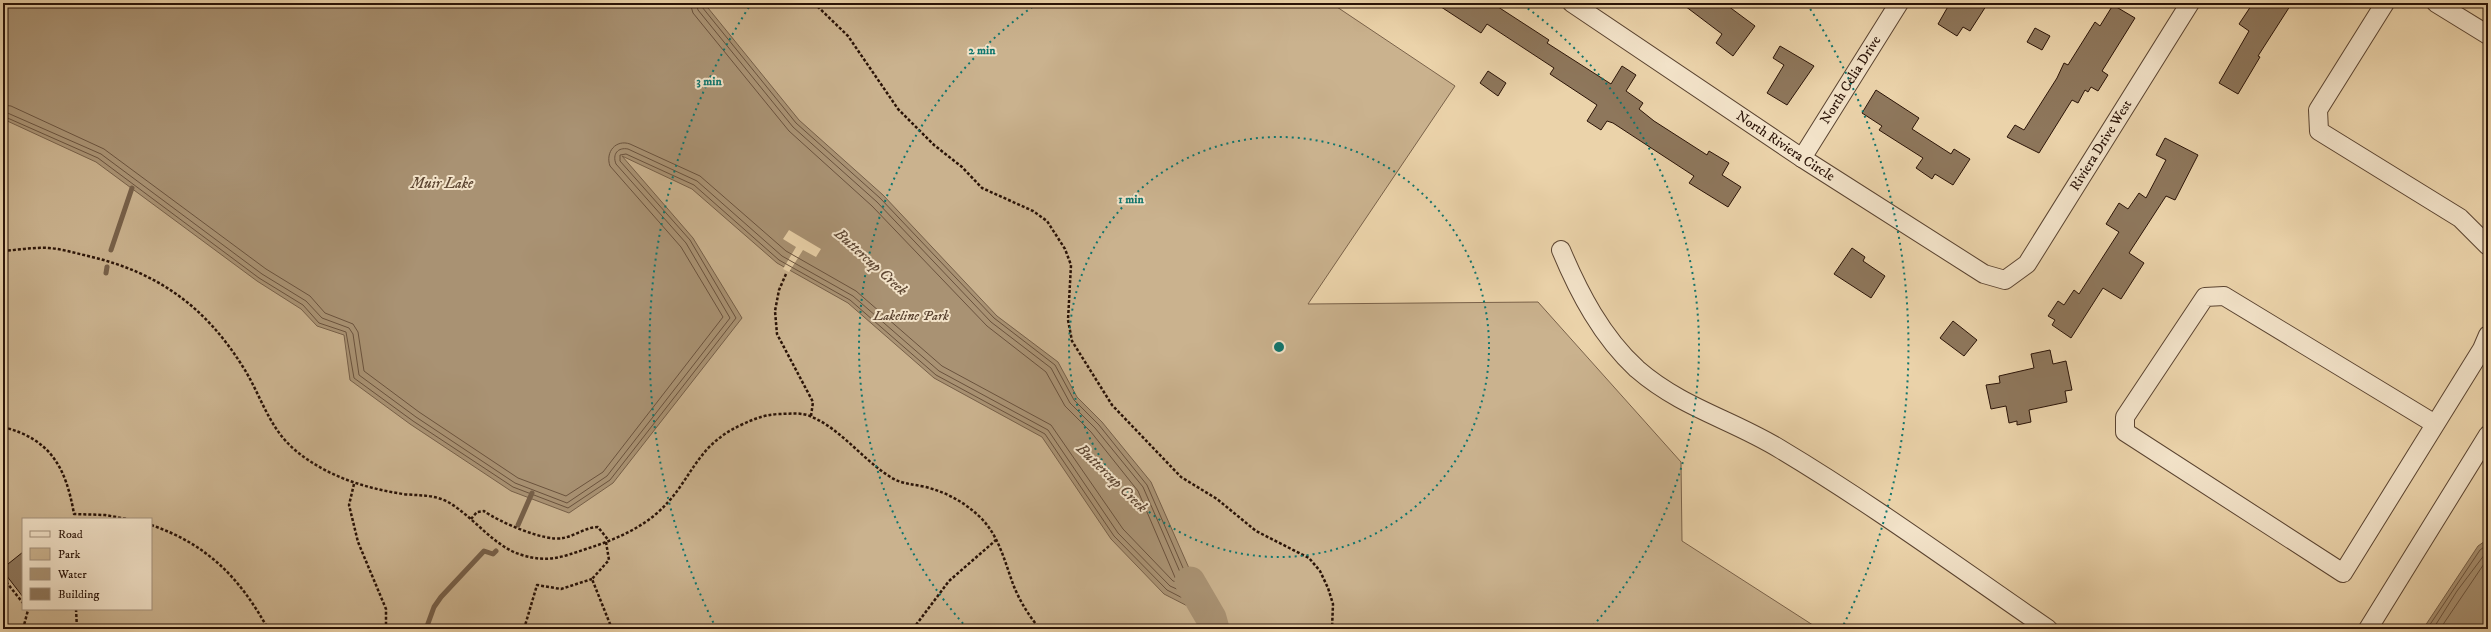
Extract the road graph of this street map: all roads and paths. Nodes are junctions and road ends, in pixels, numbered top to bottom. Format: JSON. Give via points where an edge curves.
{"nodes":[{"id":1,"x":814,"y":3,"type":"edge"},
{"id":2,"x":1899,"y":3,"type":"edge"},
{"id":3,"x":2190,"y":3,"type":"edge"},
{"id":4,"x":2385,"y":3,"type":"edge"},
{"id":5,"x":2436,"y":3,"type":"edge"},
{"id":6,"x":1577,"y":4,"type":"edge"},
{"id":7,"x":2486,"y":29,"type":"edge"},
{"id":8,"x":1802,"y":158,"type":"junction"},
{"id":9,"x":2488,"y":246,"type":"edge"},
{"id":10,"x":1561,"y":250,"type":"dead end"},
{"id":11,"x":3,"y":251,"type":"edge"},
{"id":12,"x":786,"y":274,"type":"dead end"},
{"id":13,"x":2005,"y":280,"type":"joint"},
{"id":14,"x":2488,"y":336,"type":"edge"},
{"id":15,"x":810,"y":416,"type":"junction"},
{"id":16,"x":2435,"y":424,"type":"junction"},
{"id":17,"x":3,"y":427,"type":"edge"},
{"id":18,"x":2488,"y":435,"type":"edge"},
{"id":19,"x":354,"y":484,"type":"junction"},
{"id":20,"x":74,"y":514,"type":"junction"},
{"id":21,"x":74,"y":518,"type":"edge"},
{"id":22,"x":122,"y":518,"type":"edge"},
{"id":23,"x":472,"y":519,"type":"junction"},
{"id":24,"x":152,"y":525,"type":"edge"},
{"id":25,"x":996,"y":540,"type":"junction"},
{"id":26,"x":607,"y":542,"type":"junction"},
{"id":27,"x":3,"y":578,"type":"edge"},
{"id":28,"x":592,"y":578,"type":"junction"},
{"id":29,"x":22,"y":603,"type":"edge"},
{"id":30,"x":28,"y":610,"type":"edge"},
{"id":31,"x":76,"y":610,"type":"edge"},
{"id":32,"x":23,"y":629,"type":"edge"},
{"id":33,"x":77,"y":629,"type":"edge"},
{"id":34,"x":268,"y":629,"type":"edge"},
{"id":35,"x":386,"y":629,"type":"edge"},
{"id":36,"x":524,"y":629,"type":"edge"},
{"id":37,"x":612,"y":629,"type":"edge"},
{"id":38,"x":913,"y":629,"type":"edge"},
{"id":39,"x":1040,"y":629,"type":"edge"},
{"id":40,"x":1332,"y":629,"type":"edge"},
{"id":41,"x":2048,"y":629,"type":"edge"},
{"id":42,"x":2368,"y":629,"type":"edge"}],
"edges":[{"from":1,"to":40,"type":"path","via":[[848,36],[898,109],[934,145],[962,167],[982,188],[1033,211],[1047,221],[1065,249],[1071,265],[1068,320],[1072,341],[1112,405],[1181,477],[1217,499],[1256,531],[1309,558],[1320,571],[1328,588],[1333,604]]},
{"from":2,"to":8,"type":"street","name":"North Celia Drive"},
{"from":3,"to":13,"type":"street","name":"Riviera Drive West","via":[[2027,264]]},
{"from":4,"to":9,"type":"street","via":[[2318,110],[2319,131],[2460,218]]},
{"from":5,"to":7,"type":"street"},
{"from":6,"to":8,"type":"street","name":"North Riviera Circle"},
{"from":8,"to":13,"type":"street","name":"North Riviera Circle","via":[[1984,274]]},
{"from":10,"to":41,"type":"street","via":[[1576,284],[1602,328],[1636,368],[1667,392],[1779,448],[1868,505]]},
{"from":11,"to":19,"type":"path","via":[[50,248],[119,263],[150,276],[200,313],[223,338],[244,369],[272,425],[294,449],[324,471]]},
{"from":12,"to":15,"type":"path","via":[[779,290],[775,311],[777,334],[813,402]]},
{"from":14,"to":16,"type":"street"},
{"from":15,"to":25,"type":"path","via":[[845,439],[873,466],[898,482],[928,488],[963,502],[986,523]]},
{"from":15,"to":26,"type":"path","via":[[796,413],[762,415],[723,433],[706,449],[674,496],[655,515]]},
{"from":16,"to":16,"type":"street","via":[[2343,573],[2125,432],[2125,417],[2205,297],[2224,296]]},
{"from":17,"to":20,"type":"path","via":[[37,441],[52,454],[64,472]]},
{"from":18,"to":42,"type":"street"},
{"from":19,"to":23,"type":"path","via":[[402,494],[435,496]]},
{"from":19,"to":35,"type":"path","via":[[349,505],[358,542],[386,609]]},
{"from":20,"to":21,"type":"path"},
{"from":20,"to":22,"type":"path"},
{"from":23,"to":26,"type":"path","via":[[519,555],[542,559],[552,560]]},
{"from":23,"to":26,"type":"path","via":[[477,512],[484,511],[508,525],[555,538],[598,527]]},
{"from":24,"to":34,"type":"path","via":[[183,539],[213,559],[239,583]]},
{"from":25,"to":38,"type":"path","via":[[949,581]]},
{"from":25,"to":39,"type":"path","via":[[1005,557],[1014,586],[1031,619]]},
{"from":26,"to":28,"type":"path","via":[[609,560]]},
{"from":27,"to":29,"type":"path"},
{"from":28,"to":36,"type":"path","via":[[561,589],[537,585]]},
{"from":28,"to":37,"type":"path"},
{"from":30,"to":32,"type":"path"},
{"from":31,"to":33,"type":"path"}]}
